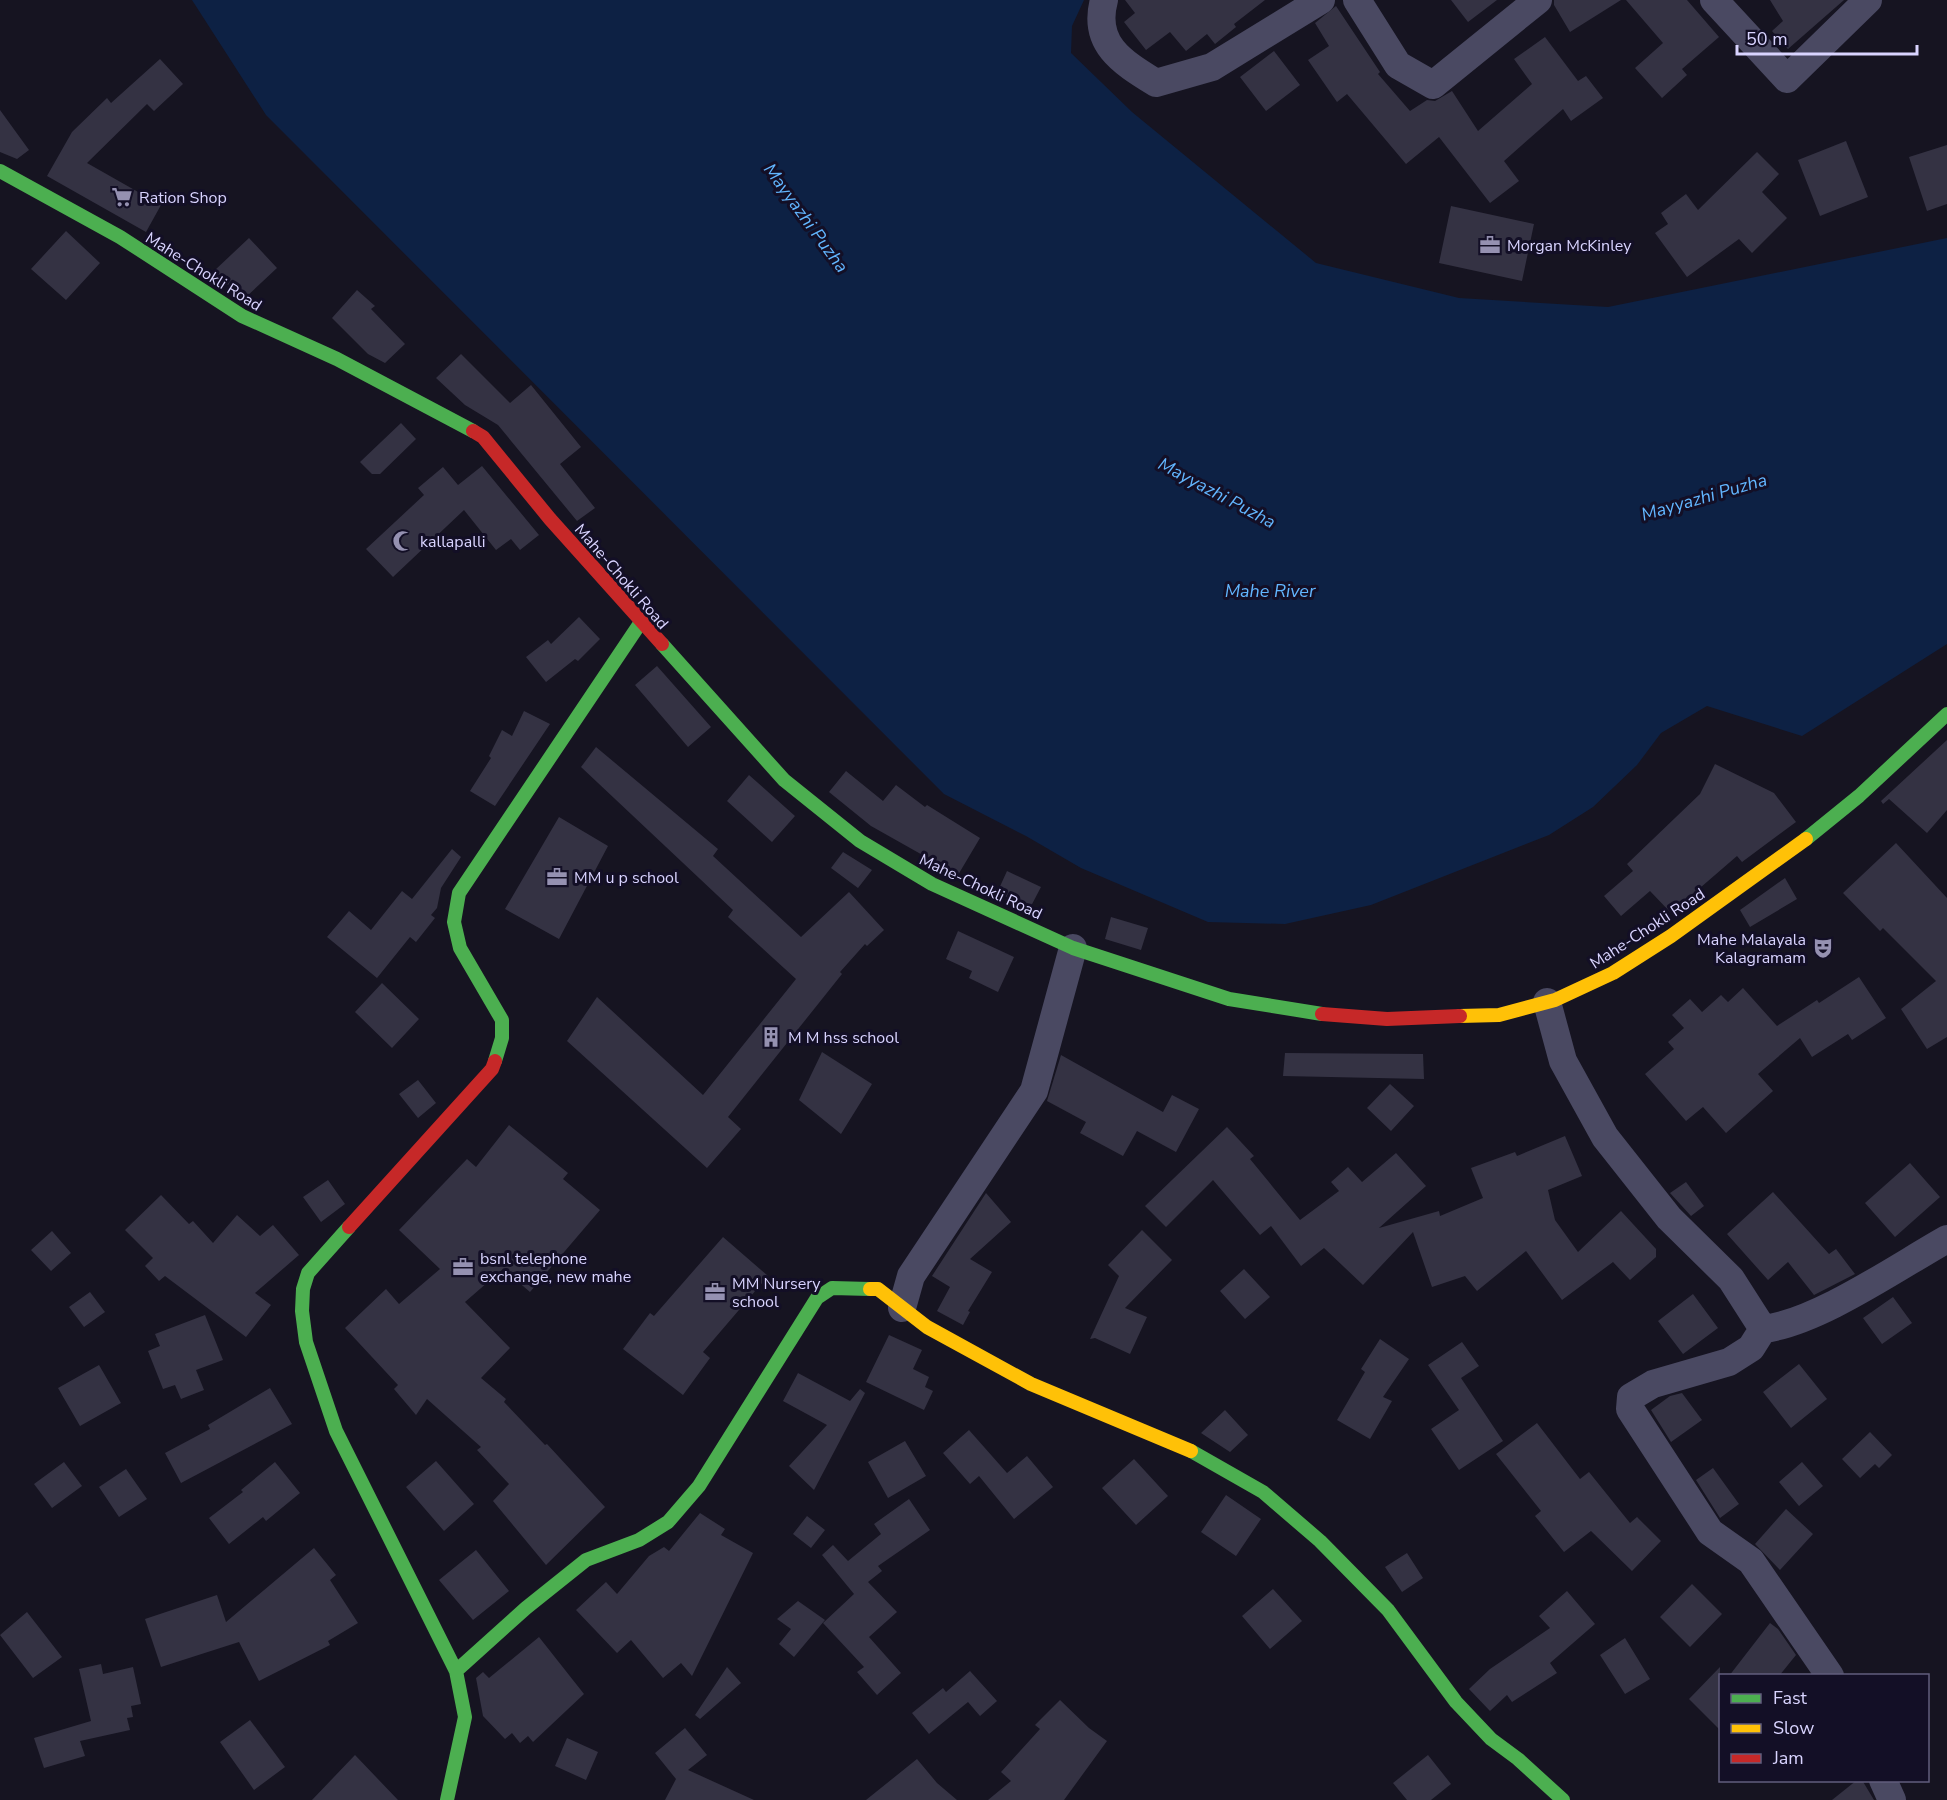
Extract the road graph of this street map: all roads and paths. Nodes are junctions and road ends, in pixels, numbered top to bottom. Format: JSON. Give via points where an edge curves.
{"nodes":[{"id":1,"x":1104,"y":0,"type":"edge"},
{"id":2,"x":1321,"y":0,"type":"edge"},
{"id":3,"x":1357,"y":0,"type":"edge"},
{"id":4,"x":1538,"y":0,"type":"edge"},
{"id":5,"x":1714,"y":0,"type":"edge"},
{"id":6,"x":1868,"y":0,"type":"edge"},
{"id":7,"x":0,"y":171,"type":"edge"},
{"id":8,"x":641,"y":622,"type":"junction"},
{"id":9,"x":1947,"y":714,"type":"edge"},
{"id":10,"x":1073,"y":948,"type":"junction"},
{"id":11,"x":1547,"y":1002,"type":"junction"},
{"id":12,"x":1947,"y":1239,"type":"edge"},
{"id":13,"x":902,"y":1308,"type":"junction"},
{"id":14,"x":1763,"y":1329,"type":"junction"},
{"id":15,"x":456,"y":1671,"type":"junction"},
{"id":16,"x":1829,"y":1674,"type":"edge"},
{"id":17,"x":1884,"y":1782,"type":"edge"},
{"id":18,"x":454,"y":1799,"type":"edge"},
{"id":19,"x":1563,"y":1800,"type":"edge"},
{"id":20,"x":1892,"y":1800,"type":"edge"}],
"edges":[{"from":1,"to":2,"type":"street","via":[[1100,16],[1104,38],[1125,63],[1156,83],[1212,67]]},
{"from":3,"to":4,"type":"street","via":[[1398,65],[1432,85]]},
{"from":5,"to":6,"type":"street","via":[[1787,79]]},
{"from":7,"to":8,"type":"street","name":"Mahe-Chokli Road","via":[[120,237],[242,316],[337,358],[483,437]]},
{"from":8,"to":10,"type":"street","name":"Mahe-Chokli Road","via":[[784,780],[860,841],[932,884]]},
{"from":8,"to":15,"type":"street","via":[[459,893],[453,913],[455,938],[503,1022],[492,1069],[308,1273],[303,1289],[306,1342],[336,1431]]},
{"from":9,"to":11,"type":"street","name":"Mahe-Chokli Road","via":[[1859,796],[1784,855],[1613,973]]},
{"from":10,"to":11,"type":"street","name":"Mahe-Chokli Road","via":[[1229,999],[1306,1013],[1443,1019],[1499,1015]]},
{"from":10,"to":13,"type":"street","via":[[1034,1091],[911,1276]]},
{"from":11,"to":14,"type":"street","via":[[1563,1061],[1605,1137],[1669,1218],[1731,1278]]},
{"from":12,"to":14,"type":"street","via":[[1818,1312],[1783,1327]]},
{"from":13,"to":15,"type":"street","via":[[878,1289],[832,1288],[817,1298],[699,1485],[668,1522],[639,1540],[586,1560]]},
{"from":13,"to":19,"type":"street","via":[[927,1327],[1031,1384],[1179,1444],[1263,1492],[1320,1541],[1388,1610],[1456,1702],[1491,1740]]},
{"from":14,"to":16,"type":"street","via":[[1751,1348],[1729,1362],[1653,1384],[1631,1397],[1630,1409],[1710,1532],[1751,1561]]},
{"from":15,"to":18,"type":"street","via":[[465,1717]]},
{"from":17,"to":20,"type":"street"}]}
